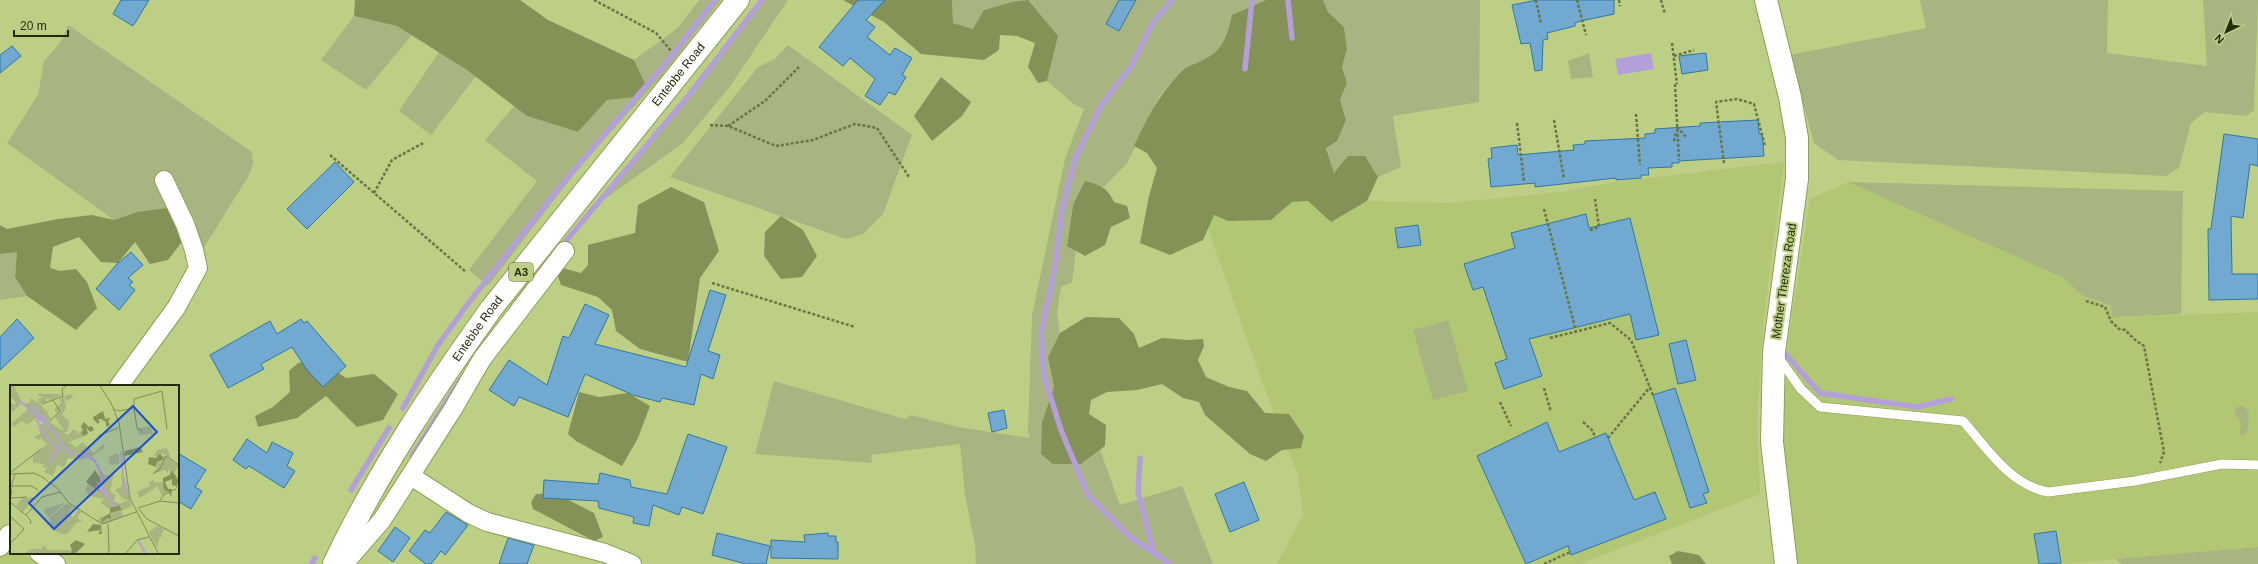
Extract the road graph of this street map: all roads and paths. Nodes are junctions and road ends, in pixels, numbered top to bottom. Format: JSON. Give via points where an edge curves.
{"nodes":[{"id":1,"x":594,"y":0,"type":"edge"},
{"id":2,"x":738,"y":0,"type":"edge"},
{"id":3,"x":1536,"y":0,"type":"edge"},
{"id":4,"x":1577,"y":0,"type":"edge"},
{"id":5,"x":1619,"y":0,"type":"edge"},
{"id":6,"x":1662,"y":0,"type":"edge"},
{"id":7,"x":1766,"y":0,"type":"edge"},
{"id":8,"x":1620,"y":6,"type":"dead end"},
{"id":9,"x":1665,"y":14,"type":"dead end"},
{"id":10,"x":1541,"y":24,"type":"dead end"},
{"id":11,"x":1586,"y":35,"type":"dead end"},
{"id":12,"x":1672,"y":43,"type":"dead end"},
{"id":13,"x":671,"y":50,"type":"dead end"},
{"id":14,"x":1694,"y":50,"type":"dead end"},
{"id":15,"x":1674,"y":56,"type":"junction"},
{"id":16,"x":799,"y":67,"type":"dead end"},
{"id":17,"x":1636,"y":114,"type":"dead end"},
{"id":18,"x":1554,"y":120,"type":"dead end"},
{"id":19,"x":1517,"y":123,"type":"dead end"},
{"id":20,"x":710,"y":125,"type":"dead end"},
{"id":21,"x":728,"y":126,"type":"junction"},
{"id":22,"x":1677,"y":126,"type":"junction"},
{"id":23,"x":1686,"y":137,"type":"dead end"},
{"id":24,"x":1674,"y":141,"type":"dead end"},
{"id":25,"x":425,"y":142,"type":"dead end"},
{"id":26,"x":1765,"y":146,"type":"dead end"},
{"id":27,"x":330,"y":156,"type":"dead end"},
{"id":28,"x":1679,"y":160,"type":"dead end"},
{"id":29,"x":1724,"y":162,"type":"dead end"},
{"id":30,"x":1640,"y":164,"type":"dead end"},
{"id":31,"x":909,"y":177,"type":"dead end"},
{"id":32,"x":1564,"y":179,"type":"dead end"},
{"id":33,"x":164,"y":180,"type":"dead end"},
{"id":34,"x":1524,"y":181,"type":"dead end"},
{"id":35,"x":374,"y":193,"type":"junction"},
{"id":36,"x":1595,"y":199,"type":"dead end"},
{"id":37,"x":1544,"y":209,"type":"dead end"},
{"id":38,"x":1590,"y":230,"type":"dead end"},
{"id":39,"x":565,"y":251,"type":"dead end"},
{"id":40,"x":466,"y":272,"type":"dead end"},
{"id":41,"x":712,"y":283,"type":"dead end"},
{"id":42,"x":2086,"y":301,"type":"dead end"},
{"id":43,"x":855,"y":327,"type":"dead end"},
{"id":44,"x":1576,"y":331,"type":"junction"},
{"id":45,"x":1550,"y":338,"type":"dead end"},
{"id":46,"x":1774,"y":352,"type":"junction"},
{"id":47,"x":120,"y":385,"type":"edge"},
{"id":48,"x":1650,"y":387,"type":"junction"},
{"id":49,"x":1544,"y":388,"type":"dead end"},
{"id":50,"x":1653,"y":395,"type":"dead end"},
{"id":51,"x":1500,"y":402,"type":"dead end"},
{"id":52,"x":1551,"y":412,"type":"dead end"},
{"id":53,"x":1583,"y":422,"type":"dead end"},
{"id":54,"x":1511,"y":426,"type":"dead end"},
{"id":55,"x":1595,"y":438,"type":"dead end"},
{"id":56,"x":1608,"y":438,"type":"dead end"},
{"id":57,"x":2164,"y":452,"type":"dead end"},
{"id":58,"x":2258,"y":465,"type":"edge"},
{"id":59,"x":411,"y":476,"type":"junction"},
{"id":60,"x":1570,"y":552,"type":"dead end"},
{"id":61,"x":41,"y":554,"type":"edge"},
{"id":62,"x":1553,"y":560,"type":"junction"},
{"id":63,"x":56,"y":564,"type":"edge"},
{"id":64,"x":334,"y":564,"type":"edge"},
{"id":65,"x":344,"y":564,"type":"edge"},
{"id":66,"x":632,"y":564,"type":"edge"},
{"id":67,"x":1544,"y":564,"type":"edge"},
{"id":68,"x":1554,"y":564,"type":"edge"},
{"id":69,"x":1786,"y":564,"type":"edge"}],
"edges":[{"from":1,"to":13,"type":"path","via":[[656,33]]},
{"from":2,"to":64,"type":"main road","name":"Entebbe Road","number":"A3","via":[[479,326],[411,424],[366,501]]},
{"from":3,"to":10,"type":"path"},
{"from":4,"to":11,"type":"path"},
{"from":5,"to":8,"type":"path"},
{"from":6,"to":9,"type":"path"},
{"from":7,"to":46,"type":"main road","name":"Mother Thereza Road","via":[[1790,97],[1797,138],[1794,199]]},
{"from":12,"to":15,"type":"path"},
{"from":14,"to":15,"type":"path"},
{"from":15,"to":22,"type":"path"},
{"from":16,"to":21,"type":"path","via":[[765,101]]},
{"from":17,"to":30,"type":"path"},
{"from":18,"to":32,"type":"path"},
{"from":19,"to":34,"type":"path"},
{"from":20,"to":21,"type":"path"},
{"from":21,"to":31,"type":"path","via":[[776,146],[813,140],[855,124],[877,128]]},
{"from":22,"to":23,"type":"path"},
{"from":22,"to":24,"type":"path"},
{"from":22,"to":28,"type":"path"},
{"from":25,"to":35,"type":"path","via":[[392,160]]},
{"from":26,"to":29,"type":"path","via":[[1754,104],[1737,99],[1716,102]]},
{"from":27,"to":35,"type":"path"},
{"from":33,"to":47,"type":"street","via":[[185,224],[198,268],[176,308]]},
{"from":35,"to":40,"type":"path"},
{"from":36,"to":38,"type":"path","via":[[1599,227]]},
{"from":37,"to":44,"type":"path"},
{"from":39,"to":59,"type":"street","via":[[482,359]]},
{"from":41,"to":43,"type":"path"},
{"from":42,"to":57,"type":"path","via":[[2106,307],[2119,329],[2125,330],[2144,346]]},
{"from":44,"to":45,"type":"path"},
{"from":44,"to":48,"type":"path","via":[[1610,323],[1632,340]]},
{"from":46,"to":58,"type":"lane","via":[[1802,389],[1820,407],[1963,421],[2016,479],[2034,490],[2048,492],[2135,481],[2222,464]]},
{"from":46,"to":69,"type":"main road","name":"Mother Thereza Road","via":[[1772,442]]},
{"from":48,"to":50,"type":"path"},
{"from":48,"to":56,"type":"path"},
{"from":49,"to":52,"type":"path"},
{"from":51,"to":54,"type":"path"},
{"from":53,"to":55,"type":"path","via":[[1593,431]]},
{"from":59,"to":65,"type":"street","via":[[382,520]]},
{"from":59,"to":66,"type":"street","via":[[468,513],[487,522],[605,553]]},
{"from":60,"to":62,"type":"path"},
{"from":61,"to":63,"type":"street"},
{"from":62,"to":67,"type":"path"},
{"from":62,"to":68,"type":"path"}]}
